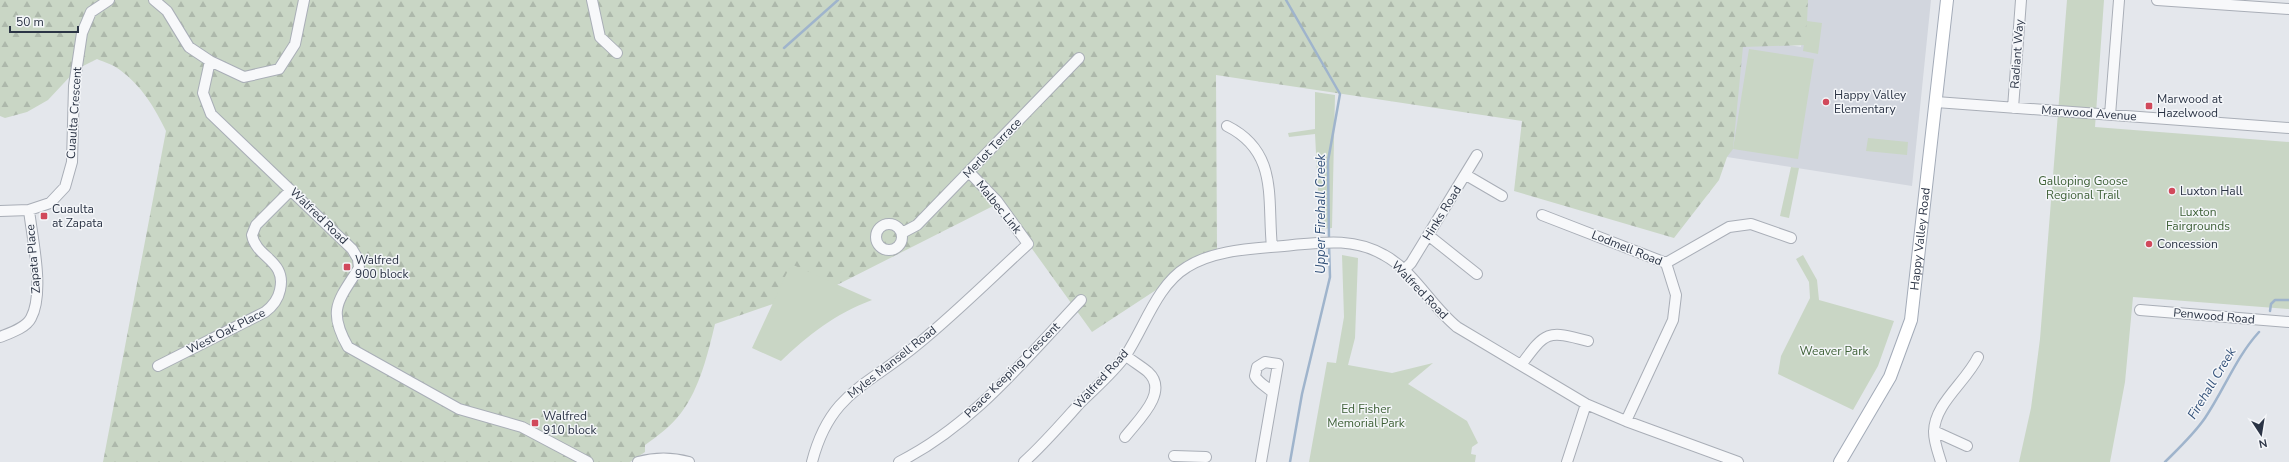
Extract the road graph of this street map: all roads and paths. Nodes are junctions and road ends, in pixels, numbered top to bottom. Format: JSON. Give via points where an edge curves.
{"nodes":[{"id":1,"x":109,"y":0,"type":"edge"},
{"id":2,"x":154,"y":0,"type":"edge"},
{"id":3,"x":304,"y":0,"type":"edge"},
{"id":4,"x":592,"y":0,"type":"edge"},
{"id":5,"x":1947,"y":0,"type":"edge"},
{"id":6,"x":2021,"y":0,"type":"edge"},
{"id":7,"x":2119,"y":0,"type":"edge"},
{"id":8,"x":2157,"y":0,"type":"edge"},
{"id":9,"x":2218,"y":3,"type":"edge"},
{"id":10,"x":2289,"y":9,"type":"edge"},
{"id":11,"x":617,"y":53,"type":"dead end"},
{"id":12,"x":1079,"y":58,"type":"dead end"},
{"id":13,"x":210,"y":62,"type":"junction"},
{"id":14,"x":1936,"y":102,"type":"junction"},
{"id":15,"x":2013,"y":108,"type":"junction"},
{"id":16,"x":2110,"y":115,"type":"junction"},
{"id":17,"x":1228,"y":126,"type":"dead end"},
{"id":18,"x":2289,"y":128,"type":"edge"},
{"id":19,"x":1477,"y":155,"type":"dead end"},
{"id":20,"x":969,"y":172,"type":"junction"},
{"id":21,"x":1466,"y":175,"type":"junction"},
{"id":22,"x":291,"y":190,"type":"junction"},
{"id":23,"x":1502,"y":196,"type":"dead end"},
{"id":24,"x":29,"y":210,"type":"junction"},
{"id":25,"x":0,"y":211,"type":"edge"},
{"id":26,"x":1542,"y":215,"type":"dead end"},
{"id":27,"x":902,"y":232,"type":"dead end"},
{"id":28,"x":1428,"y":235,"type":"junction"},
{"id":29,"x":1791,"y":238,"type":"dead end"},
{"id":30,"x":1028,"y":244,"type":"joint"},
{"id":31,"x":1272,"y":247,"type":"junction"},
{"id":32,"x":1666,"y":263,"type":"junction"},
{"id":33,"x":1404,"y":270,"type":"junction"},
{"id":34,"x":1477,"y":274,"type":"dead end"},
{"id":35,"x":1080,"y":300,"type":"dead end"},
{"id":36,"x":2140,"y":310,"type":"dead end"},
{"id":37,"x":2289,"y":322,"type":"edge"},
{"id":38,"x":0,"y":337,"type":"edge"},
{"id":39,"x":1588,"y":341,"type":"dead end"},
{"id":40,"x":1125,"y":355,"type":"junction"},
{"id":41,"x":1978,"y":357,"type":"dead end"},
{"id":42,"x":158,"y":366,"type":"dead end"},
{"id":43,"x":1521,"y":366,"type":"junction"},
{"id":44,"x":1273,"y":394,"type":"dead end"},
{"id":45,"x":1586,"y":404,"type":"junction"},
{"id":46,"x":1626,"y":421,"type":"junction"},
{"id":47,"x":1934,"y":431,"type":"junction"},
{"id":48,"x":1125,"y":437,"type":"dead end"},
{"id":49,"x":1967,"y":446,"type":"dead end"},
{"id":50,"x":1174,"y":456,"type":"dead end"},
{"id":51,"x":1206,"y":457,"type":"dead end"},
{"id":52,"x":1190,"y":459,"type":"edge"},
{"id":53,"x":815,"y":461,"type":"edge"},
{"id":54,"x":588,"y":462,"type":"edge"},
{"id":55,"x":638,"y":462,"type":"edge"},
{"id":56,"x":689,"y":462,"type":"edge"},
{"id":57,"x":899,"y":462,"type":"edge"},
{"id":58,"x":1024,"y":462,"type":"edge"},
{"id":59,"x":1261,"y":462,"type":"edge"},
{"id":60,"x":1567,"y":462,"type":"edge"},
{"id":61,"x":1738,"y":462,"type":"edge"},
{"id":62,"x":1840,"y":462,"type":"edge"},
{"id":63,"x":1941,"y":462,"type":"edge"}],
"edges":[{"from":1,"to":24,"type":"street","name":"Cuaulta Crescent","via":[[91,12],[82,33],[74,86],[72,162],[65,187],[50,203]]},
{"from":2,"to":13,"type":"street","via":[[167,10],[189,47]]},
{"from":3,"to":13,"type":"street","via":[[295,44],[279,69],[244,76]]},
{"from":4,"to":11,"type":"street","via":[[600,37]]},
{"from":5,"to":14,"type":"main road","name":"Happy Valley Road"},
{"from":6,"to":15,"type":"street","name":"Radiant Way"},
{"from":7,"to":16,"type":"street"},
{"from":8,"to":9,"type":"street"},
{"from":9,"to":10,"type":"street"},
{"from":12,"to":20,"type":"street","name":"Merlot Terrace"},
{"from":13,"to":22,"type":"street","name":"Walfred Road","via":[[203,93],[211,114]]},
{"from":14,"to":15,"type":"street","name":"Marwood Avenue"},
{"from":14,"to":62,"type":"main road","name":"Happy Valley Road","via":[[1907,335],[1886,384]]},
{"from":15,"to":16,"type":"street","name":"Marwood Avenue"},
{"from":16,"to":18,"type":"street","name":"Marwood Avenue"},
{"from":17,"to":31,"type":"street","via":[[1254,146],[1268,174]]},
{"from":19,"to":21,"type":"street","name":"Hinks Road"},
{"from":20,"to":27,"type":"street","name":"Merlot Terrace","via":[[917,225]]},
{"from":20,"to":30,"type":"street","name":"Malbec Link","via":[[997,201]]},
{"from":21,"to":23,"type":"street"},
{"from":21,"to":28,"type":"street","name":"Hinks Road"},
{"from":22,"to":42,"type":"street","name":"West Oak Place","via":[[256,225],[252,235],[256,244],[279,271],[281,286],[273,306]]},
{"from":22,"to":54,"type":"street","name":"Walfred Road","via":[[352,249],[358,259],[359,268],[338,301],[336,316],[338,330],[348,347],[459,409],[522,427]]},
{"from":24,"to":25,"type":"street","name":"Cuaulta Crescent"},
{"from":24,"to":38,"type":"street","name":"Zapata Place","via":[[36,275],[35,308],[31,319],[22,327]]},
{"from":26,"to":32,"type":"street","name":"Lodmell Road"},
{"from":28,"to":33,"type":"street","name":"Hinks Road"},
{"from":28,"to":34,"type":"street"},
{"from":29,"to":32,"type":"street","via":[[1750,224],[1729,227]]},
{"from":30,"to":53,"type":"street","name":"Myles Mansell Road","via":[[917,345],[843,400],[820,434]]},
{"from":31,"to":33,"type":"street","name":"Walfred Road","via":[[1350,243],[1383,254]]},
{"from":31,"to":40,"type":"street","name":"Walfred Road","via":[[1224,253],[1200,260],[1178,272],[1166,286]]},
{"from":32,"to":46,"type":"street","name":"Lodmell Road","via":[[1676,295],[1673,320]]},
{"from":33,"to":43,"type":"street","name":"Walfred Road","via":[[1453,323]]},
{"from":35,"to":57,"type":"street","name":"Peace Keeping Crescent","via":[[973,412]]},
{"from":36,"to":37,"type":"street","name":"Penwood Road"},
{"from":39,"to":43,"type":"street","via":[[1550,334]]},
{"from":40,"to":48,"type":"street","via":[[1149,373],[1155,385],[1154,400]]},
{"from":40,"to":58,"type":"street","name":"Walfred Road"},
{"from":41,"to":47,"type":"street","via":[[1972,371],[1938,413]]},
{"from":43,"to":45,"type":"street","name":"Walfred Road"},
{"from":44,"to":59,"type":"street"},
{"from":45,"to":46,"type":"street","name":"Walfred Road"},
{"from":45,"to":60,"type":"street"},
{"from":46,"to":61,"type":"street","name":"Walfred Road"},
{"from":47,"to":49,"type":"street"},
{"from":47,"to":63,"type":"street"},
{"from":50,"to":52,"type":"street"},
{"from":51,"to":52,"type":"street"},
{"from":55,"to":56,"type":"street","via":[[672,457]]}]}
